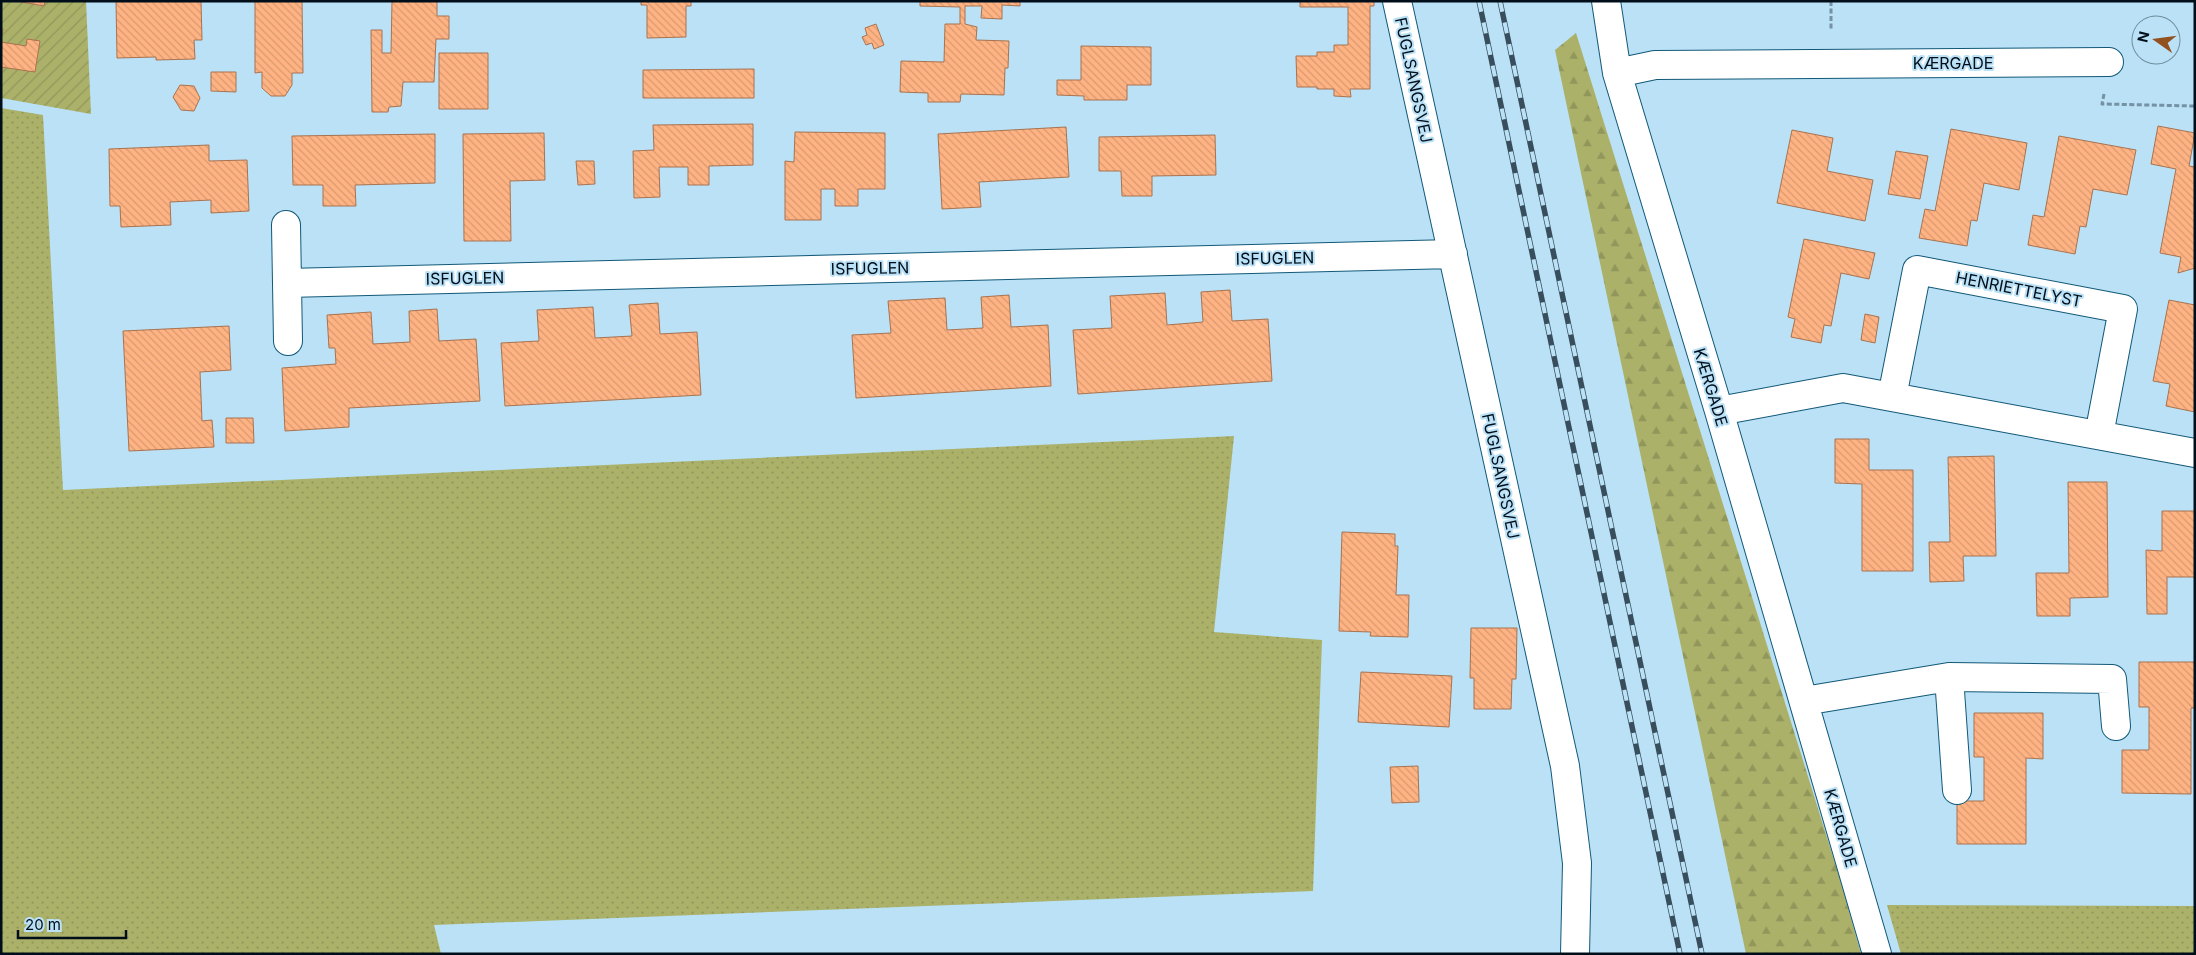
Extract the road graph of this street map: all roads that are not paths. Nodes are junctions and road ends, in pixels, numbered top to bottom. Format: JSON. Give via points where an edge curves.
{"nodes":[{"id":1,"x":1397,"y":1,"type":"edge"},
{"id":2,"x":1606,"y":1,"type":"edge"},
{"id":3,"x":2109,"y":62,"type":"road end"},
{"id":4,"x":1617,"y":73,"type":"junction"},
{"id":5,"x":286,"y":225,"type":"dead end"},
{"id":6,"x":1452,"y":254,"type":"junction"},
{"id":7,"x":287,"y":283,"type":"junction"},
{"id":8,"x":288,"y":341,"type":"dead end"},
{"id":9,"x":1892,"y":397,"type":"junction"},
{"id":10,"x":1718,"y":411,"type":"junction"},
{"id":11,"x":2099,"y":435,"type":"junction"},
{"id":12,"x":2195,"y":453,"type":"edge"},
{"id":13,"x":1949,"y":677,"type":"junction"},
{"id":14,"x":1804,"y":701,"type":"junction"},
{"id":15,"x":2116,"y":726,"type":"dead end"},
{"id":16,"x":1957,"y":790,"type":"dead end"},
{"id":17,"x":1575,"y":954,"type":"edge"},
{"id":18,"x":1877,"y":954,"type":"edge"}],
"edges":[{"from":1,"to":6,"type":"street","name":"FUGLSANGSVEJ"},
{"from":2,"to":4,"type":"street","name":"KÆRGADE"},
{"from":3,"to":4,"type":"street","name":"KÆRGADE","via":[[1655,65]]},
{"from":4,"to":10,"type":"street","name":"KÆRGADE"},
{"from":5,"to":7,"type":"street"},
{"from":6,"to":7,"type":"street","name":"ISFUGLEN"},
{"from":6,"to":17,"type":"street","name":"FUGLSANGSVEJ","via":[[1565,766],[1577,863]]},
{"from":7,"to":8,"type":"street"},
{"from":9,"to":10,"type":"street","via":[[1843,388]]},
{"from":9,"to":11,"type":"street"},
{"from":9,"to":11,"type":"street","name":"HENRIETTELYST","via":[[1917,270],[2122,309]]},
{"from":10,"to":14,"type":"street","name":"KÆRGADE"},
{"from":11,"to":12,"type":"street"},
{"from":13,"to":14,"type":"street"},
{"from":13,"to":15,"type":"street","via":[[2112,679]]},
{"from":13,"to":16,"type":"street"},
{"from":14,"to":18,"type":"street","name":"KÆRGADE"}]}
